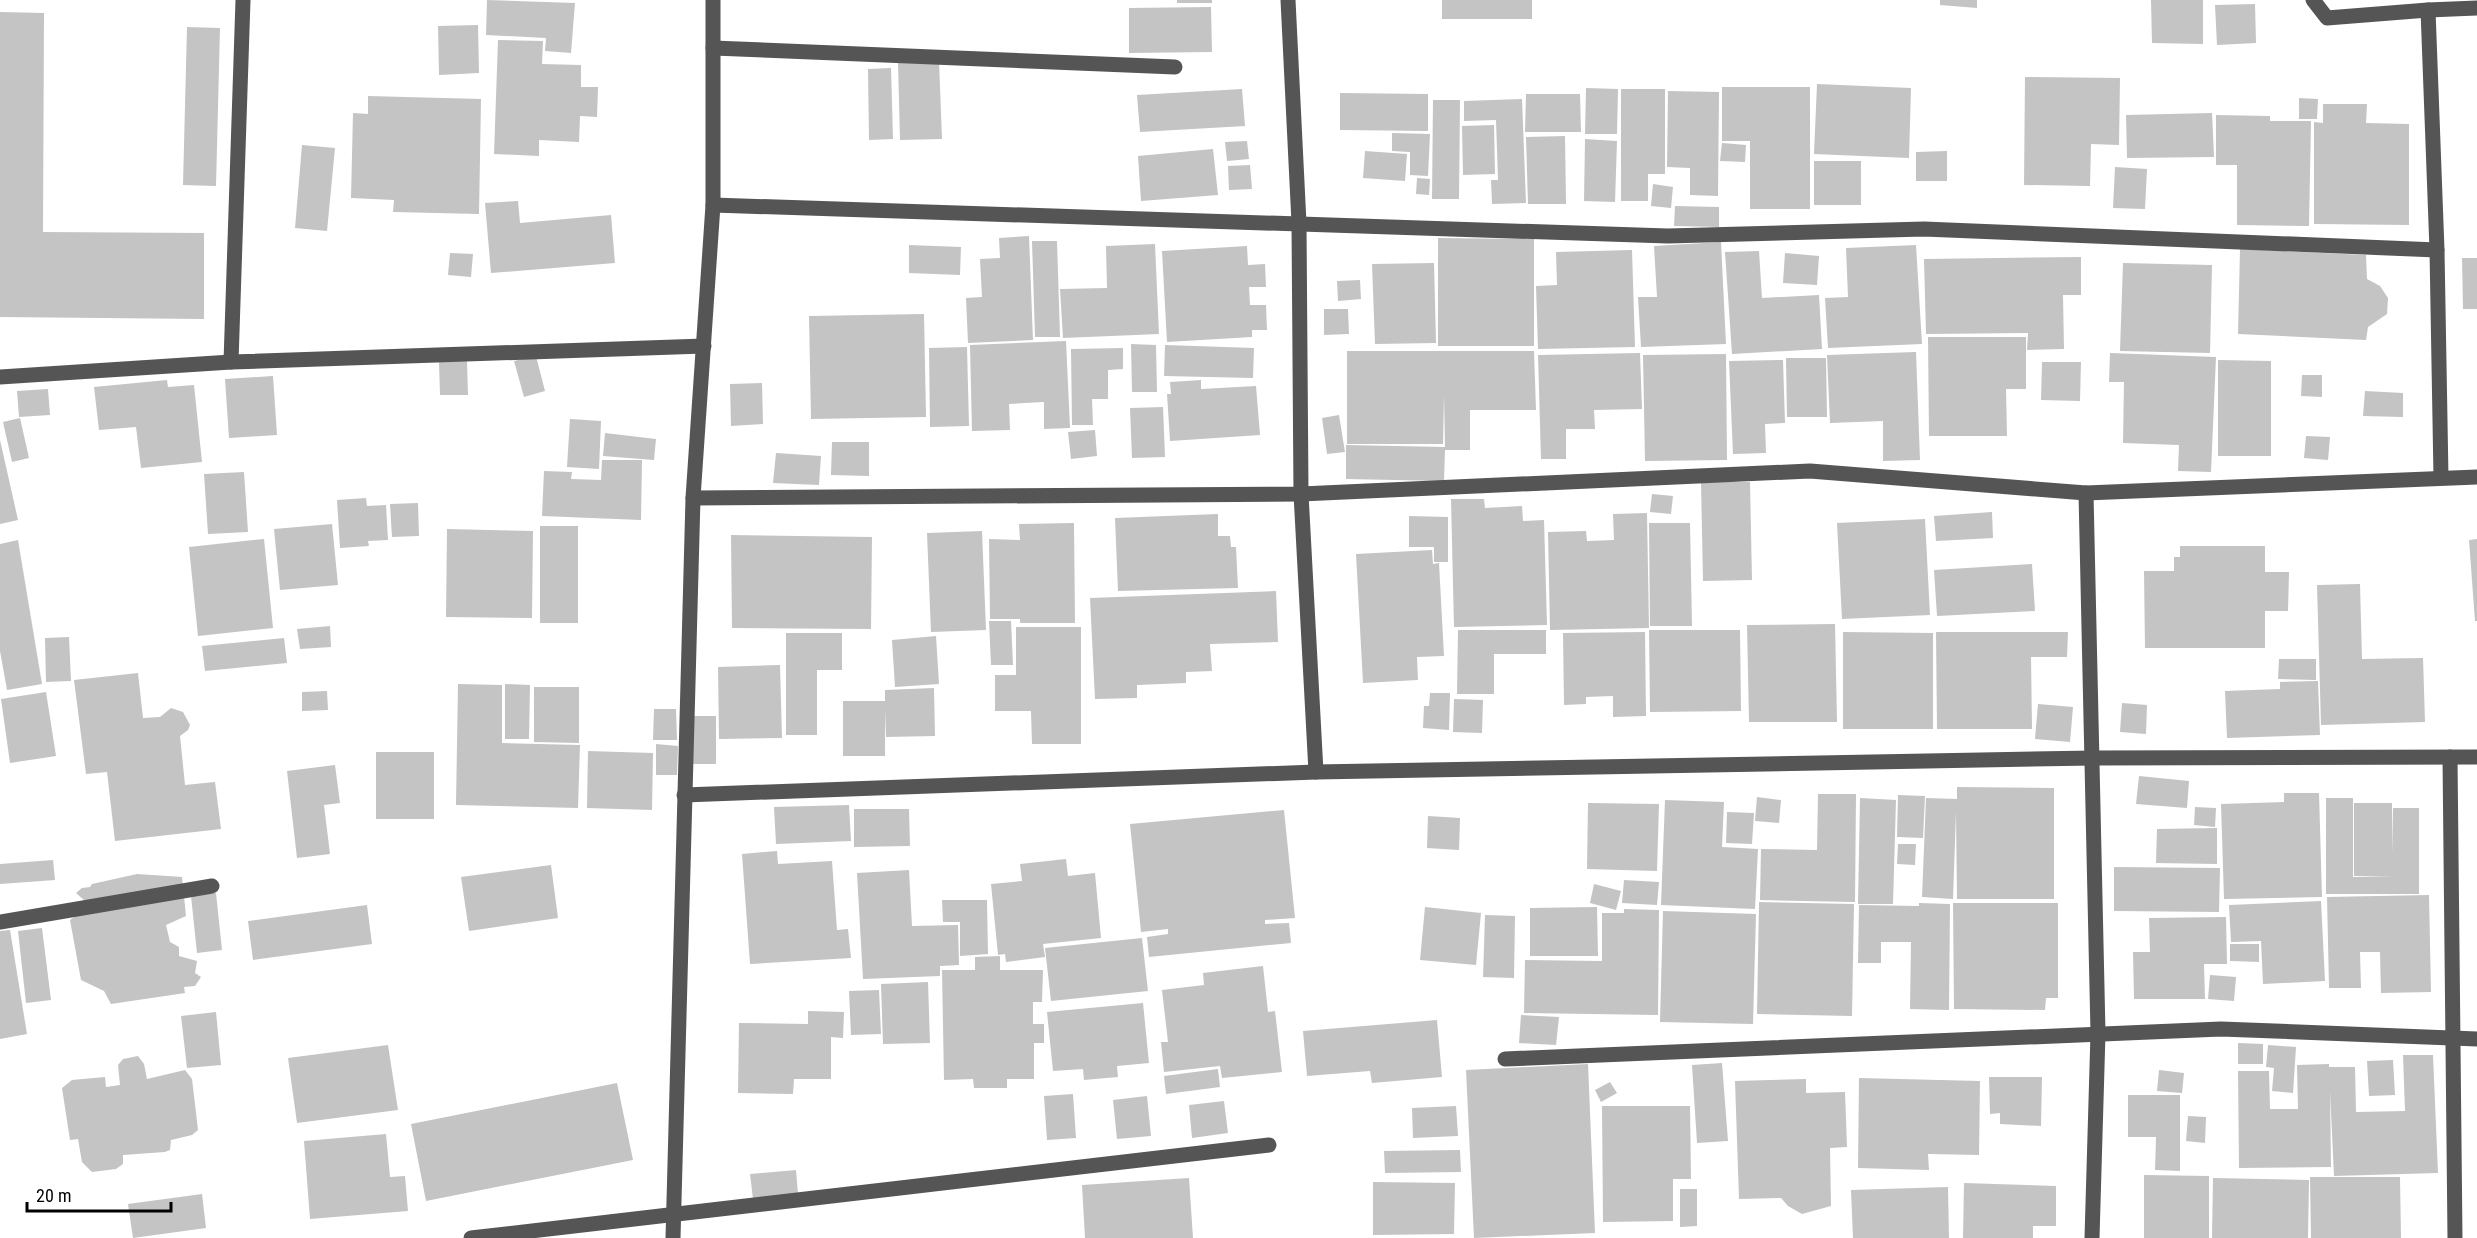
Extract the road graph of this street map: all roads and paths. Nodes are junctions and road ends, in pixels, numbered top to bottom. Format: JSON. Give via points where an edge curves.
{"nodes":[{"id":1,"x":243,"y":0,"type":"edge"},
{"id":2,"x":713,"y":0,"type":"edge"},
{"id":3,"x":1288,"y":0,"type":"edge"},
{"id":4,"x":2313,"y":0,"type":"edge"},
{"id":5,"x":2477,"y":8,"type":"edge"},
{"id":6,"x":2428,"y":9,"type":"junction"},
{"id":7,"x":713,"y":48,"type":"junction"},
{"id":8,"x":1175,"y":67,"type":"dead end"},
{"id":9,"x":713,"y":205,"type":"junction"},
{"id":10,"x":1299,"y":223,"type":"junction"},
{"id":11,"x":2437,"y":250,"type":"junction"},
{"id":12,"x":704,"y":346,"type":"junction"},
{"id":13,"x":231,"y":362,"type":"junction"},
{"id":14,"x":0,"y":377,"type":"edge"},
{"id":15,"x":2441,"y":477,"type":"junction"},
{"id":16,"x":2477,"y":477,"type":"edge"},
{"id":17,"x":2086,"y":493,"type":"junction"},
{"id":18,"x":1300,"y":494,"type":"junction"},
{"id":19,"x":693,"y":498,"type":"junction"},
{"id":20,"x":2477,"y":757,"type":"edge"},
{"id":21,"x":2094,"y":758,"type":"junction"},
{"id":22,"x":2450,"y":758,"type":"junction"},
{"id":23,"x":1316,"y":772,"type":"junction"},
{"id":24,"x":684,"y":795,"type":"junction"},
{"id":25,"x":212,"y":886,"type":"dead end"},
{"id":26,"x":0,"y":922,"type":"edge"},
{"id":27,"x":2098,"y":1033,"type":"junction"},
{"id":28,"x":2455,"y":1038,"type":"junction"},
{"id":29,"x":2477,"y":1039,"type":"edge"},
{"id":30,"x":1505,"y":1059,"type":"dead end"},
{"id":31,"x":1269,"y":1145,"type":"dead end"},
{"id":32,"x":673,"y":1214,"type":"junction"},
{"id":33,"x":471,"y":1238,"type":"edge"},
{"id":34,"x":673,"y":1238,"type":"edge"},
{"id":35,"x":2092,"y":1238,"type":"edge"},
{"id":36,"x":2455,"y":1238,"type":"edge"}],
"edges":[{"from":1,"to":13,"type":"street"},
{"from":2,"to":7,"type":"street"},
{"from":3,"to":10,"type":"street"},
{"from":4,"to":6,"type":"street","via":[[2327,18]]},
{"from":5,"to":6,"type":"street"},
{"from":6,"to":11,"type":"street"},
{"from":7,"to":8,"type":"street"},
{"from":7,"to":9,"type":"street"},
{"from":9,"to":10,"type":"street"},
{"from":9,"to":12,"type":"street"},
{"from":10,"to":11,"type":"street","via":[[1668,236],[1924,228]]},
{"from":10,"to":18,"type":"street"},
{"from":11,"to":15,"type":"street"},
{"from":12,"to":13,"type":"street"},
{"from":12,"to":19,"type":"street"},
{"from":13,"to":14,"type":"street"},
{"from":15,"to":16,"type":"street"},
{"from":15,"to":17,"type":"street"},
{"from":17,"to":18,"type":"street","via":[[1810,471]]},
{"from":17,"to":21,"type":"street"},
{"from":18,"to":19,"type":"street"},
{"from":18,"to":23,"type":"street"},
{"from":19,"to":24,"type":"street"},
{"from":20,"to":22,"type":"street"},
{"from":21,"to":22,"type":"street"},
{"from":21,"to":23,"type":"street"},
{"from":21,"to":27,"type":"street"},
{"from":22,"to":28,"type":"street"},
{"from":23,"to":24,"type":"street"},
{"from":24,"to":32,"type":"street"},
{"from":25,"to":26,"type":"street"},
{"from":27,"to":28,"type":"street","via":[[2221,1029]]},
{"from":27,"to":30,"type":"street"},
{"from":27,"to":35,"type":"street"},
{"from":28,"to":29,"type":"street"},
{"from":28,"to":36,"type":"street"},
{"from":31,"to":32,"type":"street"},
{"from":32,"to":33,"type":"street"},
{"from":32,"to":34,"type":"street"}]}
